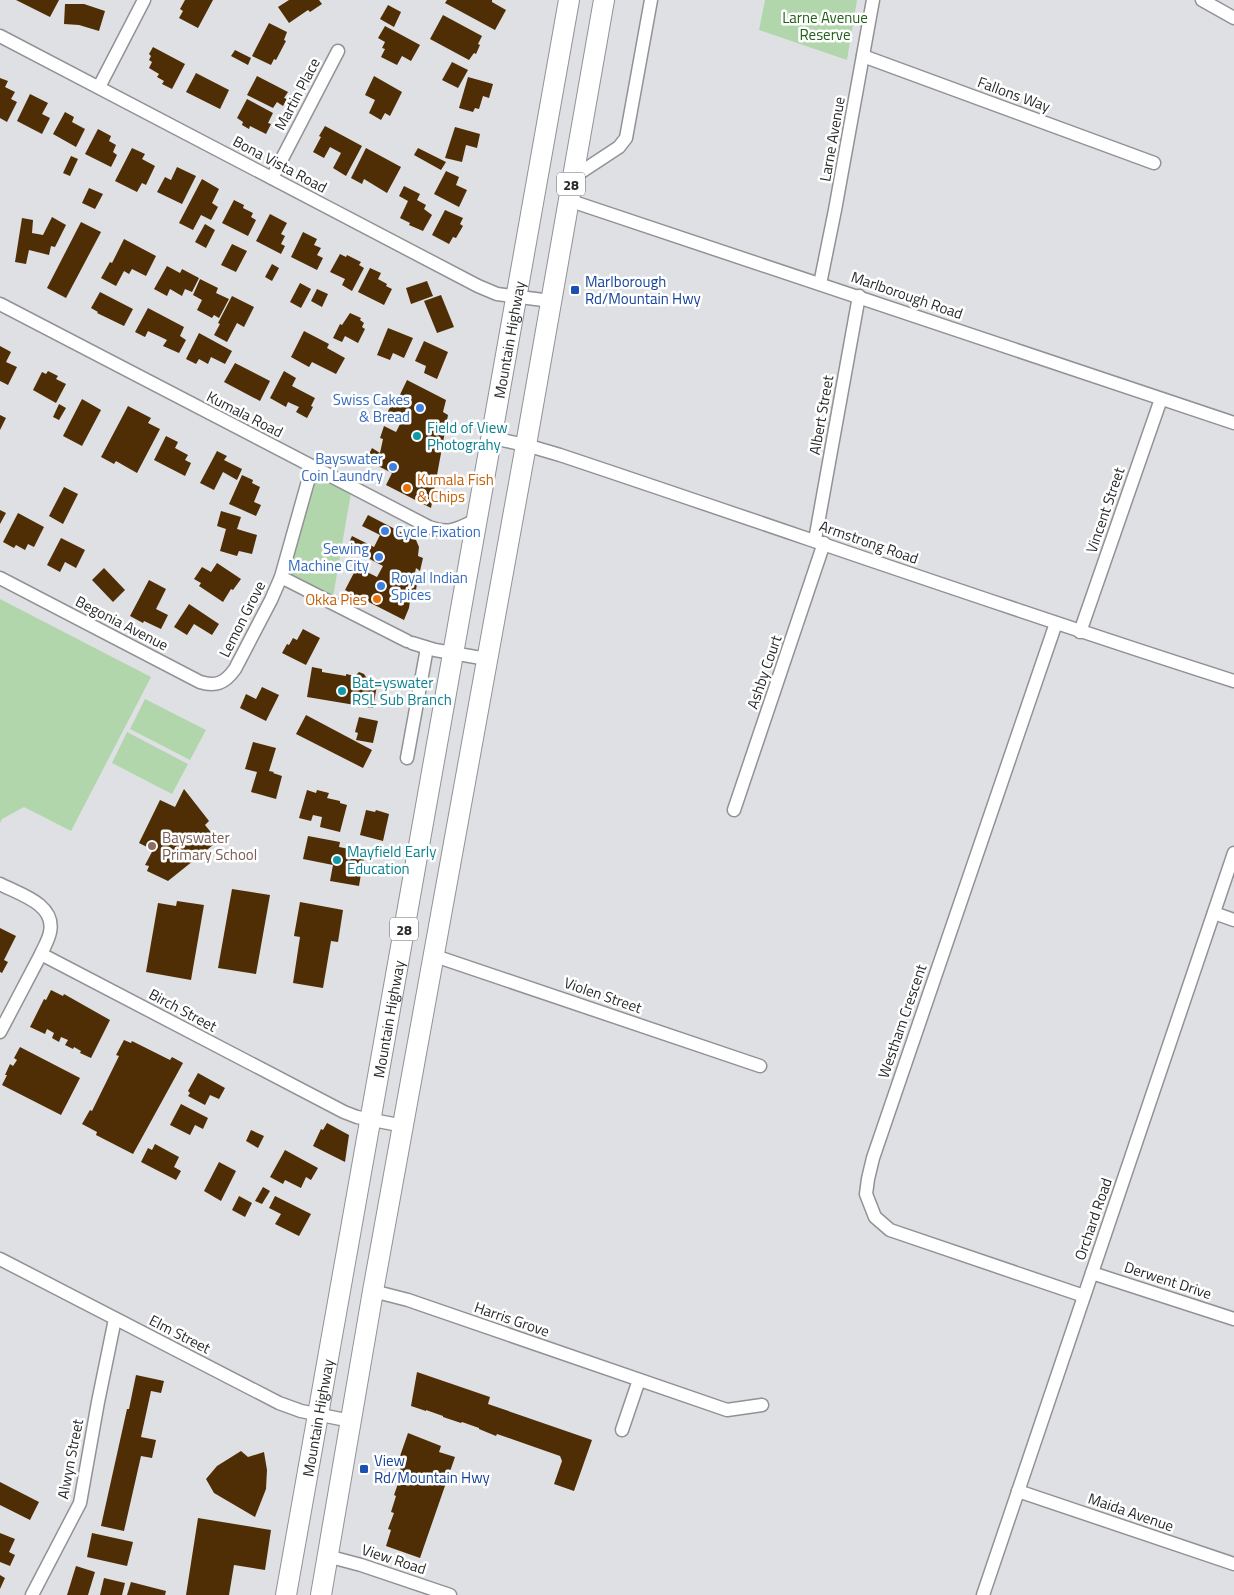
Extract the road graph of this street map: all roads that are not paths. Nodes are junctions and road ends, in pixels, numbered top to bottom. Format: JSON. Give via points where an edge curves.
{"nodes":[{"id":1,"x":144,"y":0,"type":"edge"},
{"id":2,"x":570,"y":0,"type":"edge"},
{"id":3,"x":604,"y":0,"type":"edge"},
{"id":4,"x":651,"y":0,"type":"edge"},
{"id":5,"x":873,"y":0,"type":"edge"},
{"id":6,"x":1202,"y":0,"type":"edge"},
{"id":7,"x":1234,"y":18,"type":"edge"},
{"id":8,"x":0,"y":36,"type":"edge"},
{"id":9,"x":338,"y":52,"type":"dead end"},
{"id":10,"x":863,"y":56,"type":"junction"},
{"id":11,"x":99,"y":87,"type":"junction"},
{"id":12,"x":1154,"y":163,"type":"dead end"},
{"id":13,"x":272,"y":178,"type":"junction"},
{"id":14,"x":572,"y":178,"type":"junction"},
{"id":15,"x":568,"y":200,"type":"junction"},
{"id":16,"x":820,"y":284,"type":"junction"},
{"id":17,"x":859,"y":296,"type":"junction"},
{"id":18,"x":517,"y":297,"type":"junction"},
{"id":19,"x":551,"y":301,"type":"junction"},
{"id":20,"x":0,"y":304,"type":"edge"},
{"id":21,"x":1161,"y":399,"type":"junction"},
{"id":22,"x":1234,"y":423,"type":"edge"},
{"id":23,"x":492,"y":438,"type":"junction"},
{"id":24,"x":526,"y":445,"type":"junction"},
{"id":25,"x":312,"y":467,"type":"junction"},
{"id":26,"x":478,"y":519,"type":"junction"},
{"id":27,"x":819,"y":542,"type":"junction"},
{"id":28,"x":281,"y":577,"type":"junction"},
{"id":29,"x":0,"y":578,"type":"edge"},
{"id":30,"x":1056,"y":624,"type":"junction"},
{"id":31,"x":1080,"y":632,"type":"junction"},
{"id":32,"x":427,"y":648,"type":"junction"},
{"id":33,"x":454,"y":654,"type":"junction"},
{"id":34,"x":487,"y":659,"type":"junction"},
{"id":35,"x":230,"y":675,"type":"joint"},
{"id":36,"x":1234,"y":681,"type":"edge"},
{"id":37,"x":407,"y":758,"type":"dead end"},
{"id":38,"x":734,"y":810,"type":"dead end"},
{"id":39,"x":1234,"y":853,"type":"edge"},
{"id":40,"x":0,"y":884,"type":"edge"},
{"id":41,"x":1214,"y":913,"type":"junction"},
{"id":42,"x":1234,"y":920,"type":"edge"},
{"id":43,"x":41,"y":954,"type":"junction"},
{"id":44,"x":435,"y":956,"type":"junction"},
{"id":45,"x":0,"y":1032,"type":"edge"},
{"id":46,"x":760,"y":1066,"type":"dead end"},
{"id":47,"x":370,"y":1120,"type":"junction"},
{"id":48,"x":404,"y":1126,"type":"junction"},
{"id":49,"x":0,"y":1259,"type":"edge"},
{"id":50,"x":1092,"y":1273,"type":"junction"},
{"id":51,"x":374,"y":1291,"type":"junction"},
{"id":52,"x":1084,"y":1296,"type":"junction"},
{"id":53,"x":115,"y":1319,"type":"junction"},
{"id":54,"x":1234,"y":1319,"type":"edge"},
{"id":55,"x":639,"y":1380,"type":"junction"},
{"id":56,"x":762,"y":1406,"type":"dead end"},
{"id":57,"x":318,"y":1414,"type":"junction"},
{"id":58,"x":351,"y":1421,"type":"junction"},
{"id":59,"x":622,"y":1430,"type":"dead end"},
{"id":60,"x":1018,"y":1491,"type":"junction"},
{"id":61,"x":327,"y":1556,"type":"junction"},
{"id":62,"x":1234,"y":1564,"type":"edge"},
{"id":63,"x":323,"y":1592,"type":"edge"},
{"id":64,"x":32,"y":1595,"type":"edge"},
{"id":65,"x":286,"y":1595,"type":"edge"},
{"id":66,"x":450,"y":1595,"type":"edge"},
{"id":67,"x":983,"y":1595,"type":"edge"}],
"edges":[{"from":1,"to":11,"type":"street"},
{"from":2,"to":18,"type":"main road","name":"Mountain Highway","number":"28"},
{"from":3,"to":14,"type":"main road","number":"28"},
{"from":4,"to":14,"type":"street","via":[[626,138]]},
{"from":5,"to":10,"type":"street","name":"Larne Avenue"},
{"from":6,"to":7,"type":"street"},
{"from":8,"to":11,"type":"street","name":"Bona Vista Road"},
{"from":9,"to":13,"type":"street","name":"Martin Place"},
{"from":10,"to":12,"type":"street","name":"Fallons Way"},
{"from":10,"to":16,"type":"street","name":"Larne Avenue"},
{"from":11,"to":13,"type":"street","name":"Bona Vista Road"},
{"from":13,"to":18,"type":"street","name":"Bona Vista Road","via":[[478,286]]},
{"from":14,"to":15,"type":"main road","number":"28"},
{"from":15,"to":16,"type":"street","name":"Marlborough Road"},
{"from":15,"to":19,"type":"main road","number":"28"},
{"from":16,"to":17,"type":"street","name":"Marlborough Road"},
{"from":17,"to":21,"type":"street","name":"Marlborough Road"},
{"from":17,"to":27,"type":"street","name":"Albert Street"},
{"from":18,"to":19,"type":"street","name":"Bona Vista Road"},
{"from":18,"to":23,"type":"main road","name":"Mountain Highway","number":"28"},
{"from":19,"to":24,"type":"main road","number":"28"},
{"from":20,"to":25,"type":"street","name":"Kumala Road"},
{"from":21,"to":22,"type":"street","name":"Marlborough Road"},
{"from":21,"to":31,"type":"street","name":"Vincent Street"},
{"from":23,"to":24,"type":"street","name":"Armstrong Road"},
{"from":23,"to":26,"type":"main road","name":"Mountain Highway","number":"28"},
{"from":24,"to":27,"type":"street","name":"Armstrong Road"},
{"from":24,"to":34,"type":"main road","number":"28"},
{"from":25,"to":26,"type":"street","name":"Kumala Road","via":[[442,532]]},
{"from":25,"to":28,"type":"street","name":"Lemon Grove"},
{"from":26,"to":33,"type":"main road","name":"Mountain Highway","number":"28"},
{"from":27,"to":30,"type":"street","name":"Armstrong Road"},
{"from":27,"to":38,"type":"street","name":"Ashby Court"},
{"from":28,"to":32,"type":"street","name":"Lemon Grove"},
{"from":28,"to":35,"type":"street","name":"Lemon Grove"},
{"from":29,"to":35,"type":"street","name":"Begonia Avenue","via":[[200,682],[215,684]]},
{"from":30,"to":31,"type":"street","name":"Armstrong Road"},
{"from":30,"to":52,"type":"street","name":"Westham Crescent","via":[[876,1149],[866,1194],[875,1217],[890,1230]]},
{"from":31,"to":36,"type":"street","name":"Armstrong Road"},
{"from":32,"to":33,"type":"street","name":"Lemon Grove"},
{"from":32,"to":37,"type":"street"},
{"from":33,"to":34,"type":"street","name":"Lemon Grove"},
{"from":33,"to":47,"type":"main road","name":"Mountain Highway","number":"28"},
{"from":34,"to":44,"type":"main road","number":"28"},
{"from":39,"to":41,"type":"street","name":"Orchard Road"},
{"from":40,"to":43,"type":"street","via":[[39,904],[49,916],[50,932]]},
{"from":41,"to":42,"type":"street"},
{"from":41,"to":50,"type":"street","name":"Orchard Road"},
{"from":43,"to":45,"type":"street"},
{"from":43,"to":47,"type":"street","name":"Birch Street","via":[[344,1112]]},
{"from":44,"to":46,"type":"street","name":"Violen Street"},
{"from":44,"to":48,"type":"main road","number":"28"},
{"from":47,"to":48,"type":"street","name":"Birch Street"},
{"from":47,"to":57,"type":"main road","name":"Mountain Highway","number":"28"},
{"from":48,"to":51,"type":"main road","number":"28"},
{"from":49,"to":53,"type":"street","name":"Elm Street"},
{"from":50,"to":52,"type":"street","name":"Orchard Road"},
{"from":50,"to":54,"type":"street","name":"Derwent Drive"},
{"from":51,"to":55,"type":"street","name":"Harris Grove"},
{"from":51,"to":58,"type":"main road","number":"28"},
{"from":52,"to":60,"type":"street","name":"Orchard Road"},
{"from":53,"to":57,"type":"street","name":"Elm Street","via":[[278,1403]]},
{"from":53,"to":64,"type":"street","name":"Alwyn Street","via":[[80,1504]]},
{"from":55,"to":56,"type":"street","name":"Harris Grove","via":[[727,1410]]},
{"from":55,"to":59,"type":"street"},
{"from":57,"to":58,"type":"street","name":"Elm Street"},
{"from":57,"to":65,"type":"main road","name":"Mountain Highway","number":"28"},
{"from":58,"to":61,"type":"main road","number":"28"},
{"from":60,"to":62,"type":"street","name":"Maida Avenue"},
{"from":60,"to":67,"type":"street","name":"Orchard Road"},
{"from":61,"to":63,"type":"main road","number":"28"},
{"from":61,"to":66,"type":"street","name":"View Road"}]}
